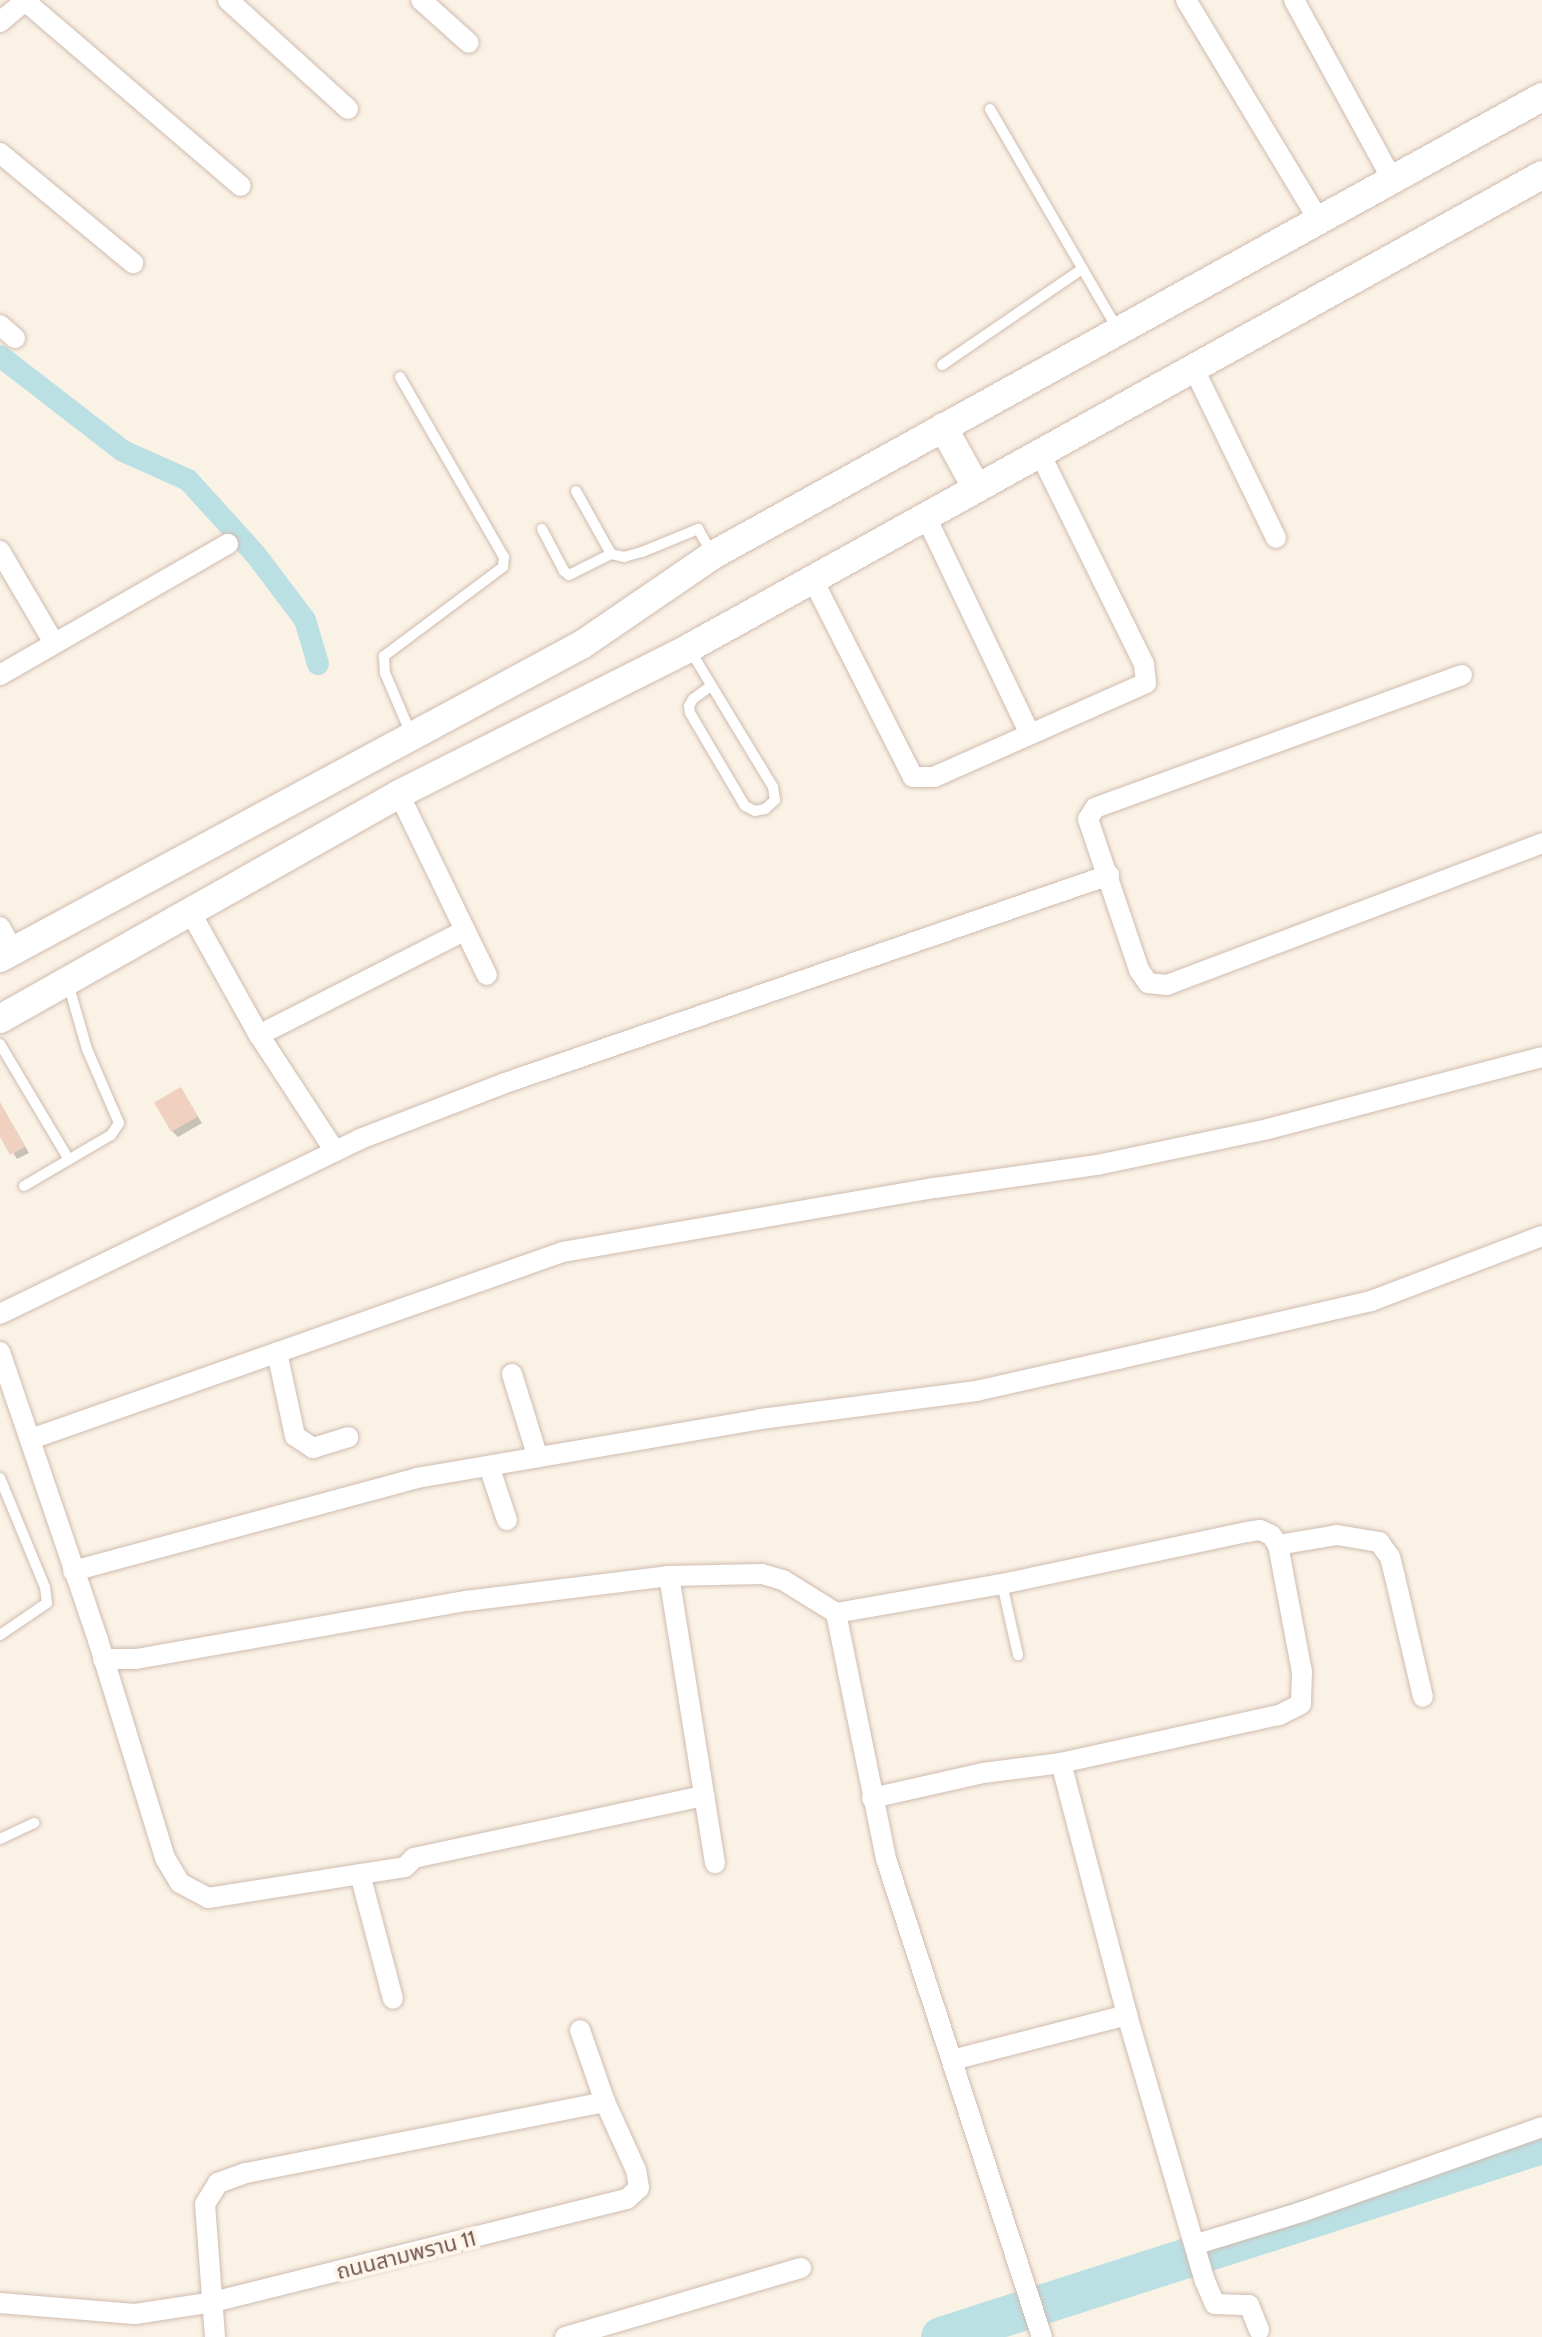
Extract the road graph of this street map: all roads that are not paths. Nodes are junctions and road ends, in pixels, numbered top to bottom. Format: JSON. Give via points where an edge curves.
{"nodes":[{"id":1,"x":228,"y":0,"type":"edge"},
{"id":2,"x":421,"y":0,"type":"edge"},
{"id":3,"x":1186,"y":0,"type":"edge"},
{"id":4,"x":1294,"y":0,"type":"edge"},
{"id":5,"x":12,"y":8,"type":"edge"},
{"id":6,"x":469,"y":43,"type":"dead end"},
{"id":7,"x":1542,"y":97,"type":"edge"},
{"id":8,"x":348,"y":109,"type":"dead end"},
{"id":9,"x":990,"y":109,"type":"dead end"},
{"id":10,"x":0,"y":153,"type":"edge"},
{"id":11,"x":1542,"y":175,"type":"edge"},
{"id":12,"x":1393,"y":181,"type":"junction"},
{"id":13,"x":241,"y":186,"type":"dead end"},
{"id":14,"x":1320,"y":222,"type":"junction"},
{"id":15,"x":133,"y":263,"type":"dead end"},
{"id":16,"x":1082,"y":269,"type":"junction"},
{"id":17,"x":1118,"y":330,"type":"junction"},
{"id":18,"x":942,"y":365,"type":"dead end"},
{"id":19,"x":1193,"y":367,"type":"junction"},
{"id":20,"x":400,"y":377,"type":"dead end"},
{"id":21,"x":943,"y":427,"type":"junction"},
{"id":22,"x":1039,"y":452,"type":"junction"},
{"id":23,"x":976,"y":487,"type":"junction"},
{"id":24,"x":576,"y":491,"type":"dead end"},
{"id":25,"x":925,"y":515,"type":"junction"},
{"id":26,"x":542,"y":529,"type":"dead end"},
{"id":27,"x":1276,"y":538,"type":"dead end"},
{"id":28,"x":228,"y":544,"type":"dead end"},
{"id":29,"x":0,"y":551,"type":"edge"},
{"id":30,"x":611,"y":554,"type":"junction"},
{"id":31,"x":713,"y":555,"type":"junction"},
{"id":32,"x":812,"y":578,"type":"junction"},
{"id":33,"x":54,"y":643,"type":"junction"},
{"id":34,"x":689,"y":648,"type":"junction"},
{"id":35,"x":0,"y":675,"type":"edge"},
{"id":36,"x":1462,"y":675,"type":"dead end"},
{"id":37,"x":711,"y":686,"type":"junction"},
{"id":38,"x":1030,"y":734,"type":"junction"},
{"id":39,"x":412,"y":736,"type":"junction"},
{"id":40,"x":399,"y":794,"type":"junction"},
{"id":41,"x":1542,"y":843,"type":"edge"},
{"id":42,"x":1109,"y":875,"type":"junction"},
{"id":43,"x":191,"y":913,"type":"junction"},
{"id":44,"x":464,"y":931,"type":"junction"},
{"id":45,"x":4,"y":945,"type":"edge"},
{"id":46,"x":487,"y":975,"type":"dead end"},
{"id":47,"x":67,"y":981,"type":"junction"},
{"id":48,"x":0,"y":1019,"type":"edge"},
{"id":49,"x":259,"y":1035,"type":"junction"},
{"id":50,"x":0,"y":1044,"type":"edge"},
{"id":51,"x":1542,"y":1057,"type":"edge"},
{"id":52,"x":335,"y":1151,"type":"junction"},
{"id":53,"x":68,"y":1158,"type":"junction"},
{"id":54,"x":24,"y":1186,"type":"dead end"},
{"id":55,"x":1542,"y":1236,"type":"edge"},
{"id":56,"x":0,"y":1314,"type":"edge"},
{"id":57,"x":0,"y":1352,"type":"edge"},
{"id":58,"x":277,"y":1352,"type":"junction"},
{"id":59,"x":512,"y":1374,"type":"dead end"},
{"id":60,"x":348,"y":1437,"type":"dead end"},
{"id":61,"x":31,"y":1439,"type":"junction"},
{"id":62,"x":537,"y":1455,"type":"junction"},
{"id":63,"x":489,"y":1466,"type":"junction"},
{"id":64,"x":0,"y":1478,"type":"edge"},
{"id":65,"x":507,"y":1520,"type":"dead end"},
{"id":66,"x":1278,"y":1545,"type":"junction"},
{"id":67,"x":73,"y":1571,"type":"junction"},
{"id":68,"x":669,"y":1576,"type":"junction"},
{"id":69,"x":1002,"y":1584,"type":"junction"},
{"id":70,"x":836,"y":1613,"type":"junction"},
{"id":71,"x":0,"y":1635,"type":"edge"},
{"id":72,"x":1018,"y":1655,"type":"dead end"},
{"id":73,"x":103,"y":1659,"type":"junction"},
{"id":74,"x":1423,"y":1697,"type":"dead end"},
{"id":75,"x":1061,"y":1763,"type":"junction"},
{"id":76,"x":704,"y":1796,"type":"junction"},
{"id":77,"x":872,"y":1798,"type":"junction"},
{"id":78,"x":34,"y":1823,"type":"dead end"},
{"id":79,"x":0,"y":1839,"type":"edge"},
{"id":80,"x":715,"y":1863,"type":"dead end"},
{"id":81,"x":360,"y":1874,"type":"junction"},
{"id":82,"x":393,"y":1999,"type":"dead end"},
{"id":83,"x":1127,"y":2015,"type":"junction"},
{"id":84,"x":580,"y":2030,"type":"dead end"},
{"id":85,"x":952,"y":2060,"type":"junction"},
{"id":86,"x":605,"y":2102,"type":"junction"},
{"id":87,"x":1542,"y":2127,"type":"edge"},
{"id":88,"x":1197,"y":2247,"type":"junction"},
{"id":89,"x":801,"y":2268,"type":"dead end"},
{"id":90,"x":213,"y":2302,"type":"junction"},
{"id":91,"x":0,"y":2303,"type":"edge"},
{"id":92,"x":1259,"y":2330,"type":"dead end"},
{"id":93,"x":1042,"y":2335,"type":"edge"},
{"id":94,"x":215,"y":2337,"type":"edge"},
{"id":95,"x":565,"y":2337,"type":"edge"}],
"edges":[{"from":1,"to":8,"type":"street"},
{"from":2,"to":6,"type":"street"},
{"from":3,"to":14,"type":"street"},
{"from":4,"to":12,"type":"street"},
{"from":5,"to":13,"type":"street"},
{"from":7,"to":12,"type":"street"},
{"from":9,"to":16,"type":"lane"},
{"from":10,"to":15,"type":"street"},
{"from":11,"to":19,"type":"street"},
{"from":12,"to":14,"type":"street"},
{"from":14,"to":17,"type":"street"},
{"from":16,"to":17,"type":"lane"},
{"from":16,"to":18,"type":"lane"},
{"from":17,"to":21,"type":"street"},
{"from":19,"to":22,"type":"street"},
{"from":19,"to":27,"type":"street"},
{"from":20,"to":39,"type":"lane","via":[[504,557],[503,567],[384,656],[385,673]]},
{"from":21,"to":23,"type":"street"},
{"from":21,"to":31,"type":"street"},
{"from":22,"to":23,"type":"street"},
{"from":22,"to":38,"type":"street","via":[[1147,678],[1146,683]]},
{"from":23,"to":25,"type":"street"},
{"from":24,"to":30,"type":"lane"},
{"from":25,"to":32,"type":"street"},
{"from":25,"to":38,"type":"street"},
{"from":26,"to":30,"type":"lane","via":[[569,575]]},
{"from":28,"to":33,"type":"street"},
{"from":29,"to":33,"type":"street"},
{"from":30,"to":31,"type":"lane","via":[[642,552],[698,529]]},
{"from":31,"to":39,"type":"street","via":[[583,644]]},
{"from":32,"to":34,"type":"street"},
{"from":32,"to":38,"type":"street","via":[[913,777],[934,777]]},
{"from":33,"to":35,"type":"street"},
{"from":34,"to":37,"type":"lane"},
{"from":34,"to":40,"type":"street"},
{"from":36,"to":42,"type":"street","via":[[1103,803],[1088,819]]},
{"from":37,"to":37,"type":"lane","via":[[773,787],[775,800],[765,809],[745,806],[690,713],[693,699]]},
{"from":39,"to":45,"type":"street"},
{"from":40,"to":43,"type":"street"},
{"from":40,"to":44,"type":"street"},
{"from":41,"to":42,"type":"street","via":[[1167,985],[1148,983],[1139,970]]},
{"from":42,"to":52,"type":"street","via":[[505,1083]]},
{"from":43,"to":47,"type":"street"},
{"from":43,"to":49,"type":"street"},
{"from":44,"to":46,"type":"street"},
{"from":44,"to":49,"type":"street"},
{"from":47,"to":48,"type":"street"},
{"from":47,"to":53,"type":"lane","via":[[87,1049],[119,1123],[111,1135]]},
{"from":49,"to":52,"type":"street"},
{"from":50,"to":53,"type":"lane"},
{"from":51,"to":58,"type":"street","via":[[1268,1129],[1097,1165],[563,1252]]},
{"from":52,"to":56,"type":"street"},
{"from":53,"to":54,"type":"lane"},
{"from":55,"to":62,"type":"street","via":[[1371,1301],[976,1391]]},
{"from":57,"to":61,"type":"street"},
{"from":58,"to":60,"type":"street","via":[[295,1436],[313,1448]]},
{"from":58,"to":61,"type":"street"},
{"from":59,"to":62,"type":"street"},
{"from":61,"to":67,"type":"street"},
{"from":62,"to":63,"type":"street"},
{"from":63,"to":65,"type":"street"},
{"from":63,"to":67,"type":"street","via":[[417,1478]]},
{"from":64,"to":71,"type":"lane","via":[[47,1603]]},
{"from":66,"to":69,"type":"street","via":[[1260,1530]]},
{"from":66,"to":74,"type":"street","via":[[1337,1535],[1379,1542],[1390,1557]]},
{"from":66,"to":75,"type":"street","via":[[1302,1672],[1301,1704],[1279,1715]]},
{"from":67,"to":73,"type":"street"},
{"from":68,"to":70,"type":"street","via":[[762,1574],[783,1580]]},
{"from":68,"to":73,"type":"street","via":[[466,1601],[136,1659]]},
{"from":68,"to":76,"type":"street"},
{"from":69,"to":70,"type":"street"},
{"from":69,"to":72,"type":"lane"},
{"from":70,"to":77,"type":"street"},
{"from":73,"to":81,"type":"street","via":[[165,1858],[180,1883],[208,1898]]},
{"from":75,"to":77,"type":"street","via":[[983,1773]]},
{"from":75,"to":83,"type":"street"},
{"from":76,"to":80,"type":"street"},
{"from":76,"to":81,"type":"street"},
{"from":77,"to":85,"type":"street","via":[[886,1859]]},
{"from":78,"to":79,"type":"lane"},
{"from":81,"to":82,"type":"street"},
{"from":83,"to":85,"type":"street"},
{"from":83,"to":88,"type":"street"},
{"from":84,"to":86,"type":"street","name":"ถนนสามพราน 11"},
{"from":85,"to":93,"type":"street"},
{"from":86,"to":90,"type":"street","via":[[246,2173],[218,2183],[205,2204]]},
{"from":86,"to":90,"type":"street","name":"ถนนสามพราน 11","via":[[636,2170],[639,2188],[627,2199]]},
{"from":87,"to":88,"type":"street"},
{"from":88,"to":92,"type":"street","via":[[1215,2304],[1249,2305]]},
{"from":89,"to":95,"type":"street"},
{"from":90,"to":91,"type":"street","name":"ถนนสามพราน 11","via":[[135,2314]]},
{"from":90,"to":94,"type":"street"}]}
